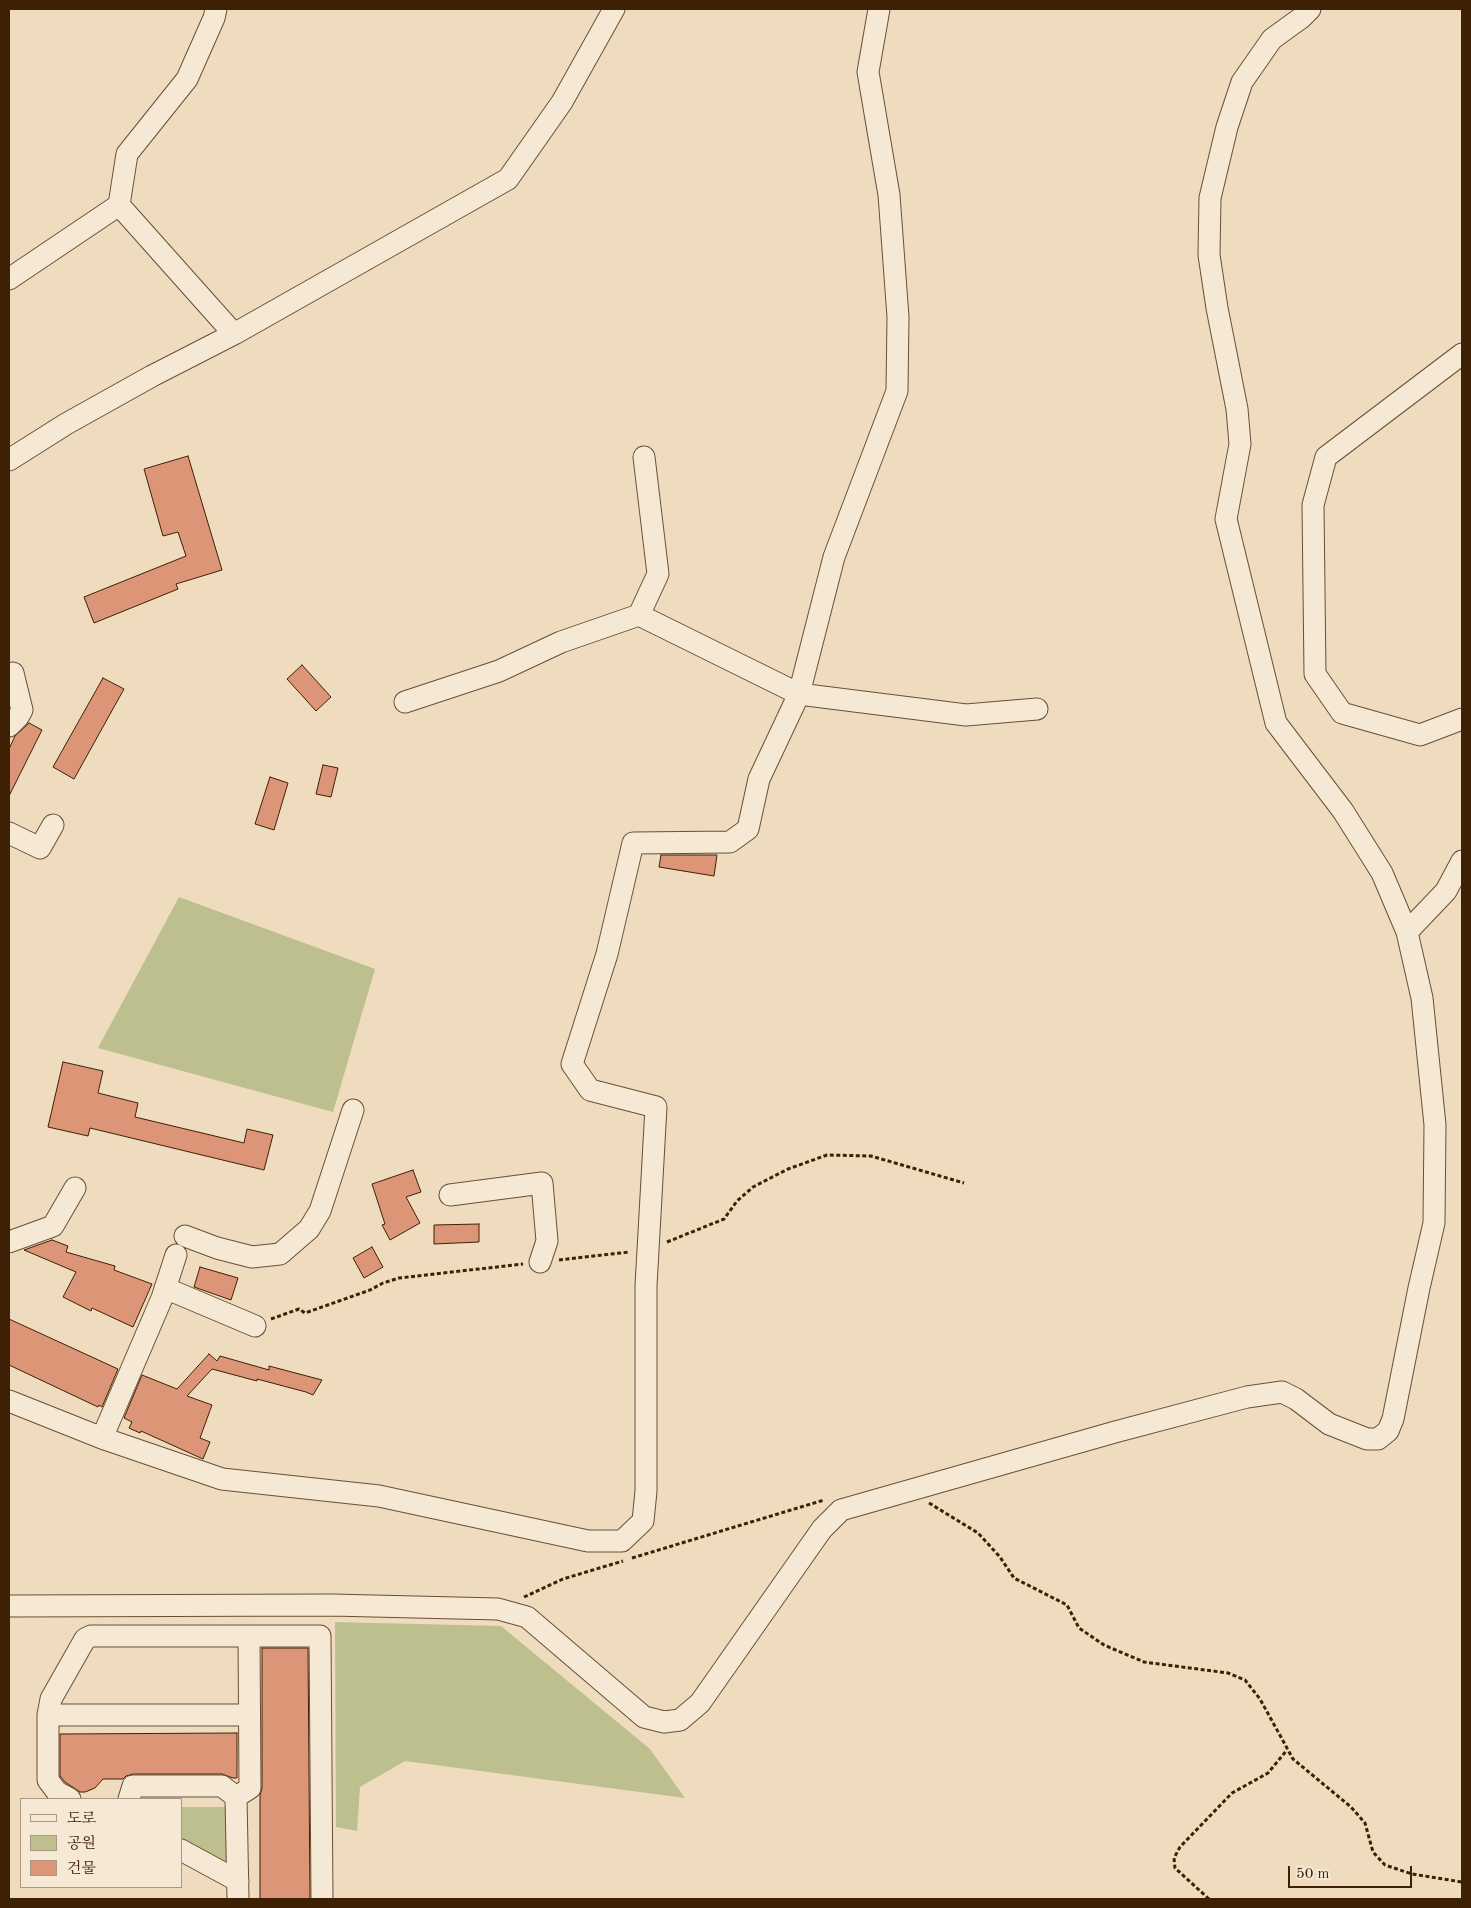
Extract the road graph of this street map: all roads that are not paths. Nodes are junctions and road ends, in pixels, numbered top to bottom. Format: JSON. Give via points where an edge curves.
{"nodes":[{"id":1,"x":216,"y":9,"type":"edge"},
{"id":2,"x":614,"y":9,"type":"edge"},
{"id":3,"x":879,"y":9,"type":"edge"},
{"id":4,"x":1310,"y":9,"type":"edge"},
{"id":5,"x":119,"y":205,"type":"junction"},
{"id":6,"x":9,"y":279,"type":"edge"},
{"id":7,"x":234,"y":334,"type":"junction"},
{"id":8,"x":1462,"y":354,"type":"edge"},
{"id":9,"x":644,"y":457,"type":"dead end"},
{"id":10,"x":9,"y":460,"type":"edge"},
{"id":11,"x":639,"y":614,"type":"junction"},
{"id":12,"x":13,"y":673,"type":"dead end"},
{"id":13,"x":799,"y":694,"type":"junction"},
{"id":14,"x":405,"y":702,"type":"dead end"},
{"id":15,"x":1037,"y":709,"type":"dead end"},
{"id":16,"x":1462,"y":719,"type":"edge"},
{"id":17,"x":9,"y":726,"type":"edge"},
{"id":18,"x":53,"y":825,"type":"dead end"},
{"id":19,"x":9,"y":833,"type":"edge"},
{"id":20,"x":1462,"y":861,"type":"edge"},
{"id":21,"x":1408,"y":932,"type":"junction"},
{"id":22,"x":353,"y":1110,"type":"dead end"},
{"id":23,"x":75,"y":1188,"type":"dead end"},
{"id":24,"x":450,"y":1195,"type":"dead end"},
{"id":25,"x":186,"y":1236,"type":"dead end"},
{"id":26,"x":9,"y":1242,"type":"edge"},
{"id":27,"x":176,"y":1255,"type":"dead end"},
{"id":28,"x":540,"y":1262,"type":"road end"},
{"id":29,"x":165,"y":1288,"type":"junction"},
{"id":30,"x":255,"y":1326,"type":"road end"},
{"id":31,"x":9,"y":1401,"type":"edge"},
{"id":32,"x":102,"y":1438,"type":"junction"},
{"id":33,"x":9,"y":1606,"type":"edge"},
{"id":34,"x":249,"y":1636,"type":"junction"},
{"id":35,"x":48,"y":1715,"type":"junction"},
{"id":36,"x":249,"y":1715,"type":"junction"},
{"id":37,"x":236,"y":1797,"type":"junction"},
{"id":38,"x":68,"y":1798,"type":"edge"},
{"id":39,"x":129,"y":1798,"type":"edge"},
{"id":40,"x":182,"y":1851,"type":"edge"},
{"id":41,"x":238,"y":1890,"type":"edge"},
{"id":42,"x":322,"y":1899,"type":"edge"}],
"edges":[{"from":1,"to":5,"type":"street","via":[[187,79],[128,154]]},
{"from":2,"to":7,"type":"street","via":[[562,102],[508,180]]},
{"from":3,"to":13,"type":"street","via":[[868,72],[889,195],[898,317],[897,391],[834,558]]},
{"from":4,"to":21,"type":"street","via":[[1272,39],[1242,82],[1210,198],[1209,255],[1216,308],[1237,409],[1240,444],[1226,519],[1276,723],[1342,811],[1382,873]]},
{"from":5,"to":6,"type":"street"},
{"from":5,"to":7,"type":"street"},
{"from":7,"to":10,"type":"street","via":[[92,410]]},
{"from":8,"to":16,"type":"street","via":[[1326,457],[1313,505],[1315,674],[1342,713],[1420,735]]},
{"from":9,"to":11,"type":"street","via":[[658,574]]},
{"from":11,"to":13,"type":"street"},
{"from":11,"to":14,"type":"street","via":[[561,642],[499,671]]},
{"from":12,"to":17,"type":"street","via":[[22,710]]},
{"from":13,"to":15,"type":"street","via":[[966,715]]},
{"from":13,"to":32,"type":"street","via":[[759,779],[748,829],[730,842],[633,843],[607,954],[572,1064],[590,1090],[656,1107],[646,1286],[646,1491],[643,1521],[622,1541],[588,1541],[379,1496],[222,1479]]},
{"from":18,"to":19,"type":"street","via":[[40,848]]},
{"from":20,"to":21,"type":"street","via":[[1446,891]]},
{"from":21,"to":33,"type":"street","via":[[1422,998],[1434,1115],[1436,1201],[1393,1419],[1388,1431],[1378,1438],[1367,1439],[1329,1424],[1282,1392],[1246,1397],[1171,1417],[841,1510],[822,1528],[700,1703],[680,1720],[664,1722],[644,1717],[527,1617],[498,1609],[332,1604]]},
{"from":22,"to":25,"type":"street","via":[[320,1211],[309,1229],[280,1254],[252,1257]]},
{"from":23,"to":26,"type":"street","via":[[52,1226]]},
{"from":24,"to":28,"type":"street","via":[[542,1183],[546,1241]]},
{"from":27,"to":29,"type":"street"},
{"from":29,"to":30,"type":"street"},
{"from":29,"to":32,"type":"street"},
{"from":31,"to":32,"type":"street"},
{"from":34,"to":35,"type":"street","via":[[91,1636],[85,1639],[52,1699]]},
{"from":34,"to":36,"type":"street"},
{"from":34,"to":42,"type":"street","via":[[320,1636]]},
{"from":35,"to":36,"type":"street"},
{"from":35,"to":38,"type":"street","via":[[48,1780],[57,1792]]},
{"from":36,"to":37,"type":"street","via":[[250,1788]]},
{"from":37,"to":39,"type":"street","via":[[222,1786],[133,1786]]},
{"from":37,"to":41,"type":"street"},
{"from":40,"to":41,"type":"street"}]}
